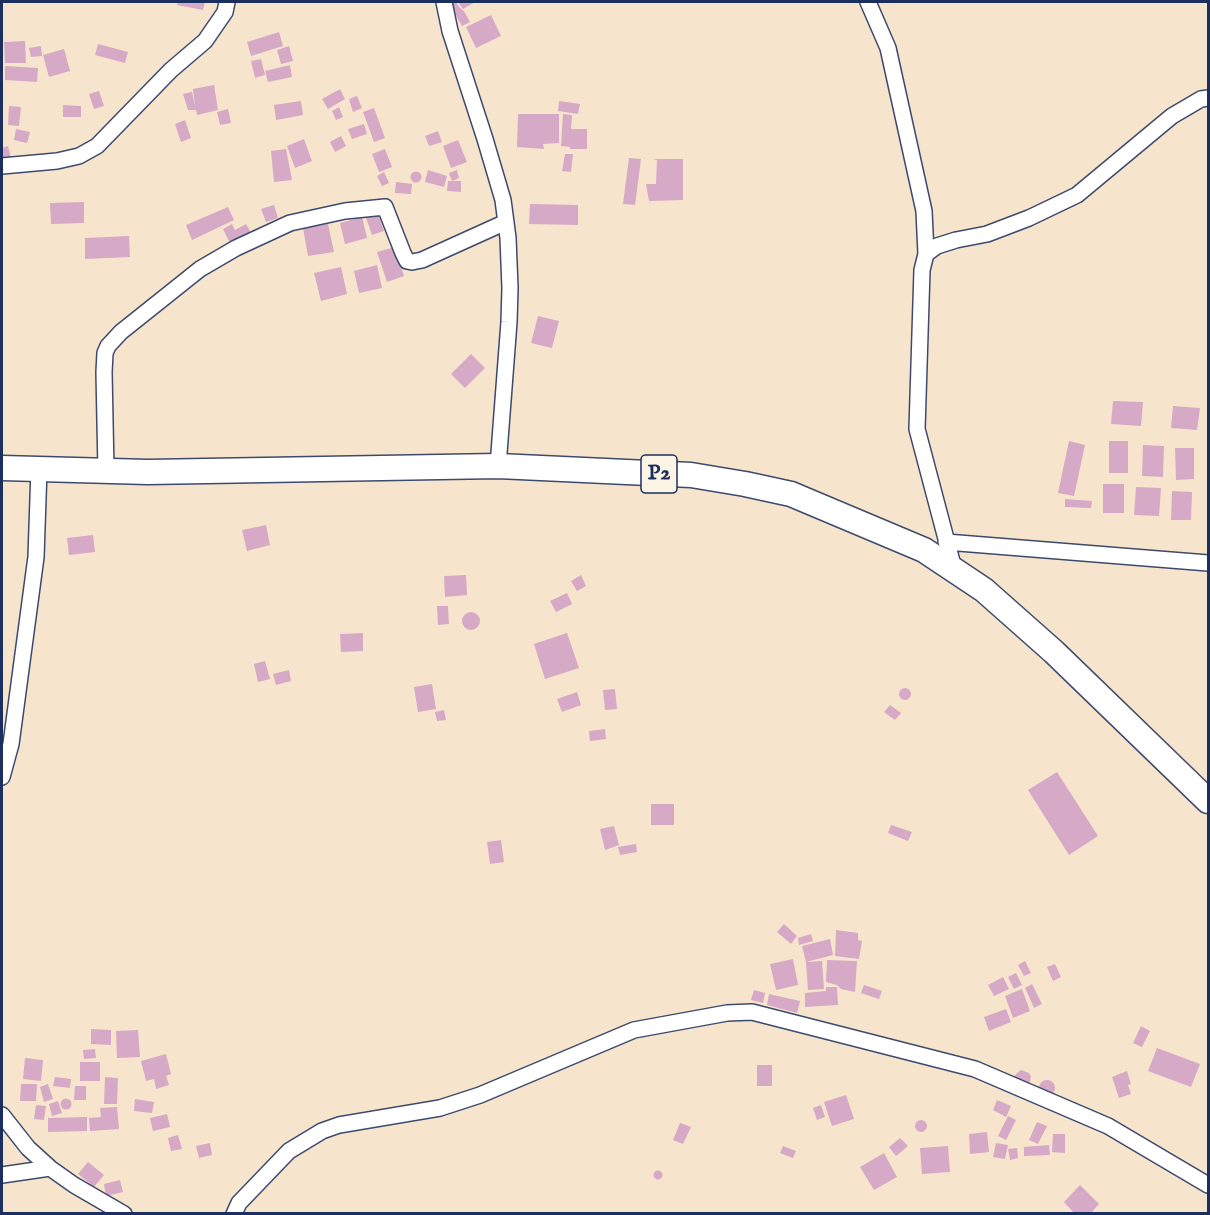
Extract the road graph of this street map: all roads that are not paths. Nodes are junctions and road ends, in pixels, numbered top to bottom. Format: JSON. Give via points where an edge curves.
{"nodes":[{"id":1,"x":227,"y":2,"type":"edge"},
{"id":2,"x":444,"y":2,"type":"edge"},
{"id":3,"x":868,"y":2,"type":"edge"},
{"id":4,"x":1209,"y":98,"type":"edge"},
{"id":5,"x":2,"y":166,"type":"edge"},
{"id":6,"x":506,"y":222,"type":"junction"},
{"id":7,"x":926,"y":254,"type":"junction"},
{"id":8,"x":498,"y":466,"type":"junction"},
{"id":9,"x":2,"y":468,"type":"edge"},
{"id":10,"x":39,"y":469,"type":"junction"},
{"id":11,"x":106,"y":471,"type":"junction"},
{"id":12,"x":946,"y":542,"type":"junction"},
{"id":13,"x":1209,"y":563,"type":"edge"},
{"id":14,"x":954,"y":569,"type":"junction"},
{"id":15,"x":2,"y":777,"type":"edge"},
{"id":16,"x":1209,"y":801,"type":"edge"},
{"id":17,"x":2,"y":1115,"type":"edge"},
{"id":18,"x":50,"y":1168,"type":"junction"},
{"id":19,"x":2,"y":1175,"type":"edge"},
{"id":20,"x":1209,"y":1185,"type":"edge"},
{"id":21,"x":124,"y":1214,"type":"edge"},
{"id":22,"x":234,"y":1214,"type":"edge"}],
"edges":[{"from":1,"to":5,"type":"street","via":[[225,12],[205,41],[97,146],[79,156]]},
{"from":2,"to":6,"type":"street"},
{"from":3,"to":7,"type":"street","via":[[888,48],[924,211]]},
{"from":4,"to":7,"type":"street","via":[[1172,116],[1077,195],[1029,218],[987,234],[937,246]]},
{"from":6,"to":8,"type":"street","via":[[510,288]]},
{"from":6,"to":11,"type":"street","via":[[412,262],[403,254],[385,207],[345,211],[291,223],[200,269],[108,346],[104,372]]},
{"from":7,"to":12,"type":"street","via":[[922,270],[917,429]]},
{"from":8,"to":11,"type":"main road","number":"P2"},
{"from":8,"to":14,"type":"main road","number":"P2","via":[[691,475],[780,492],[924,550]]},
{"from":9,"to":10,"type":"main road","number":"P2"},
{"from":10,"to":11,"type":"main road","number":"P2"},
{"from":10,"to":15,"type":"street","via":[[36,557],[11,744]]},
{"from":12,"to":13,"type":"street"},
{"from":12,"to":14,"type":"street"},
{"from":14,"to":16,"type":"main road","number":"P2","via":[[984,590],[1054,652]]},
{"from":17,"to":18,"type":"street"},
{"from":18,"to":19,"type":"street"},
{"from":18,"to":21,"type":"street"},
{"from":20,"to":22,"type":"street","via":[[1108,1126],[975,1069],[752,1012],[634,1030],[440,1108],[322,1131],[289,1151],[239,1203]]}]}
